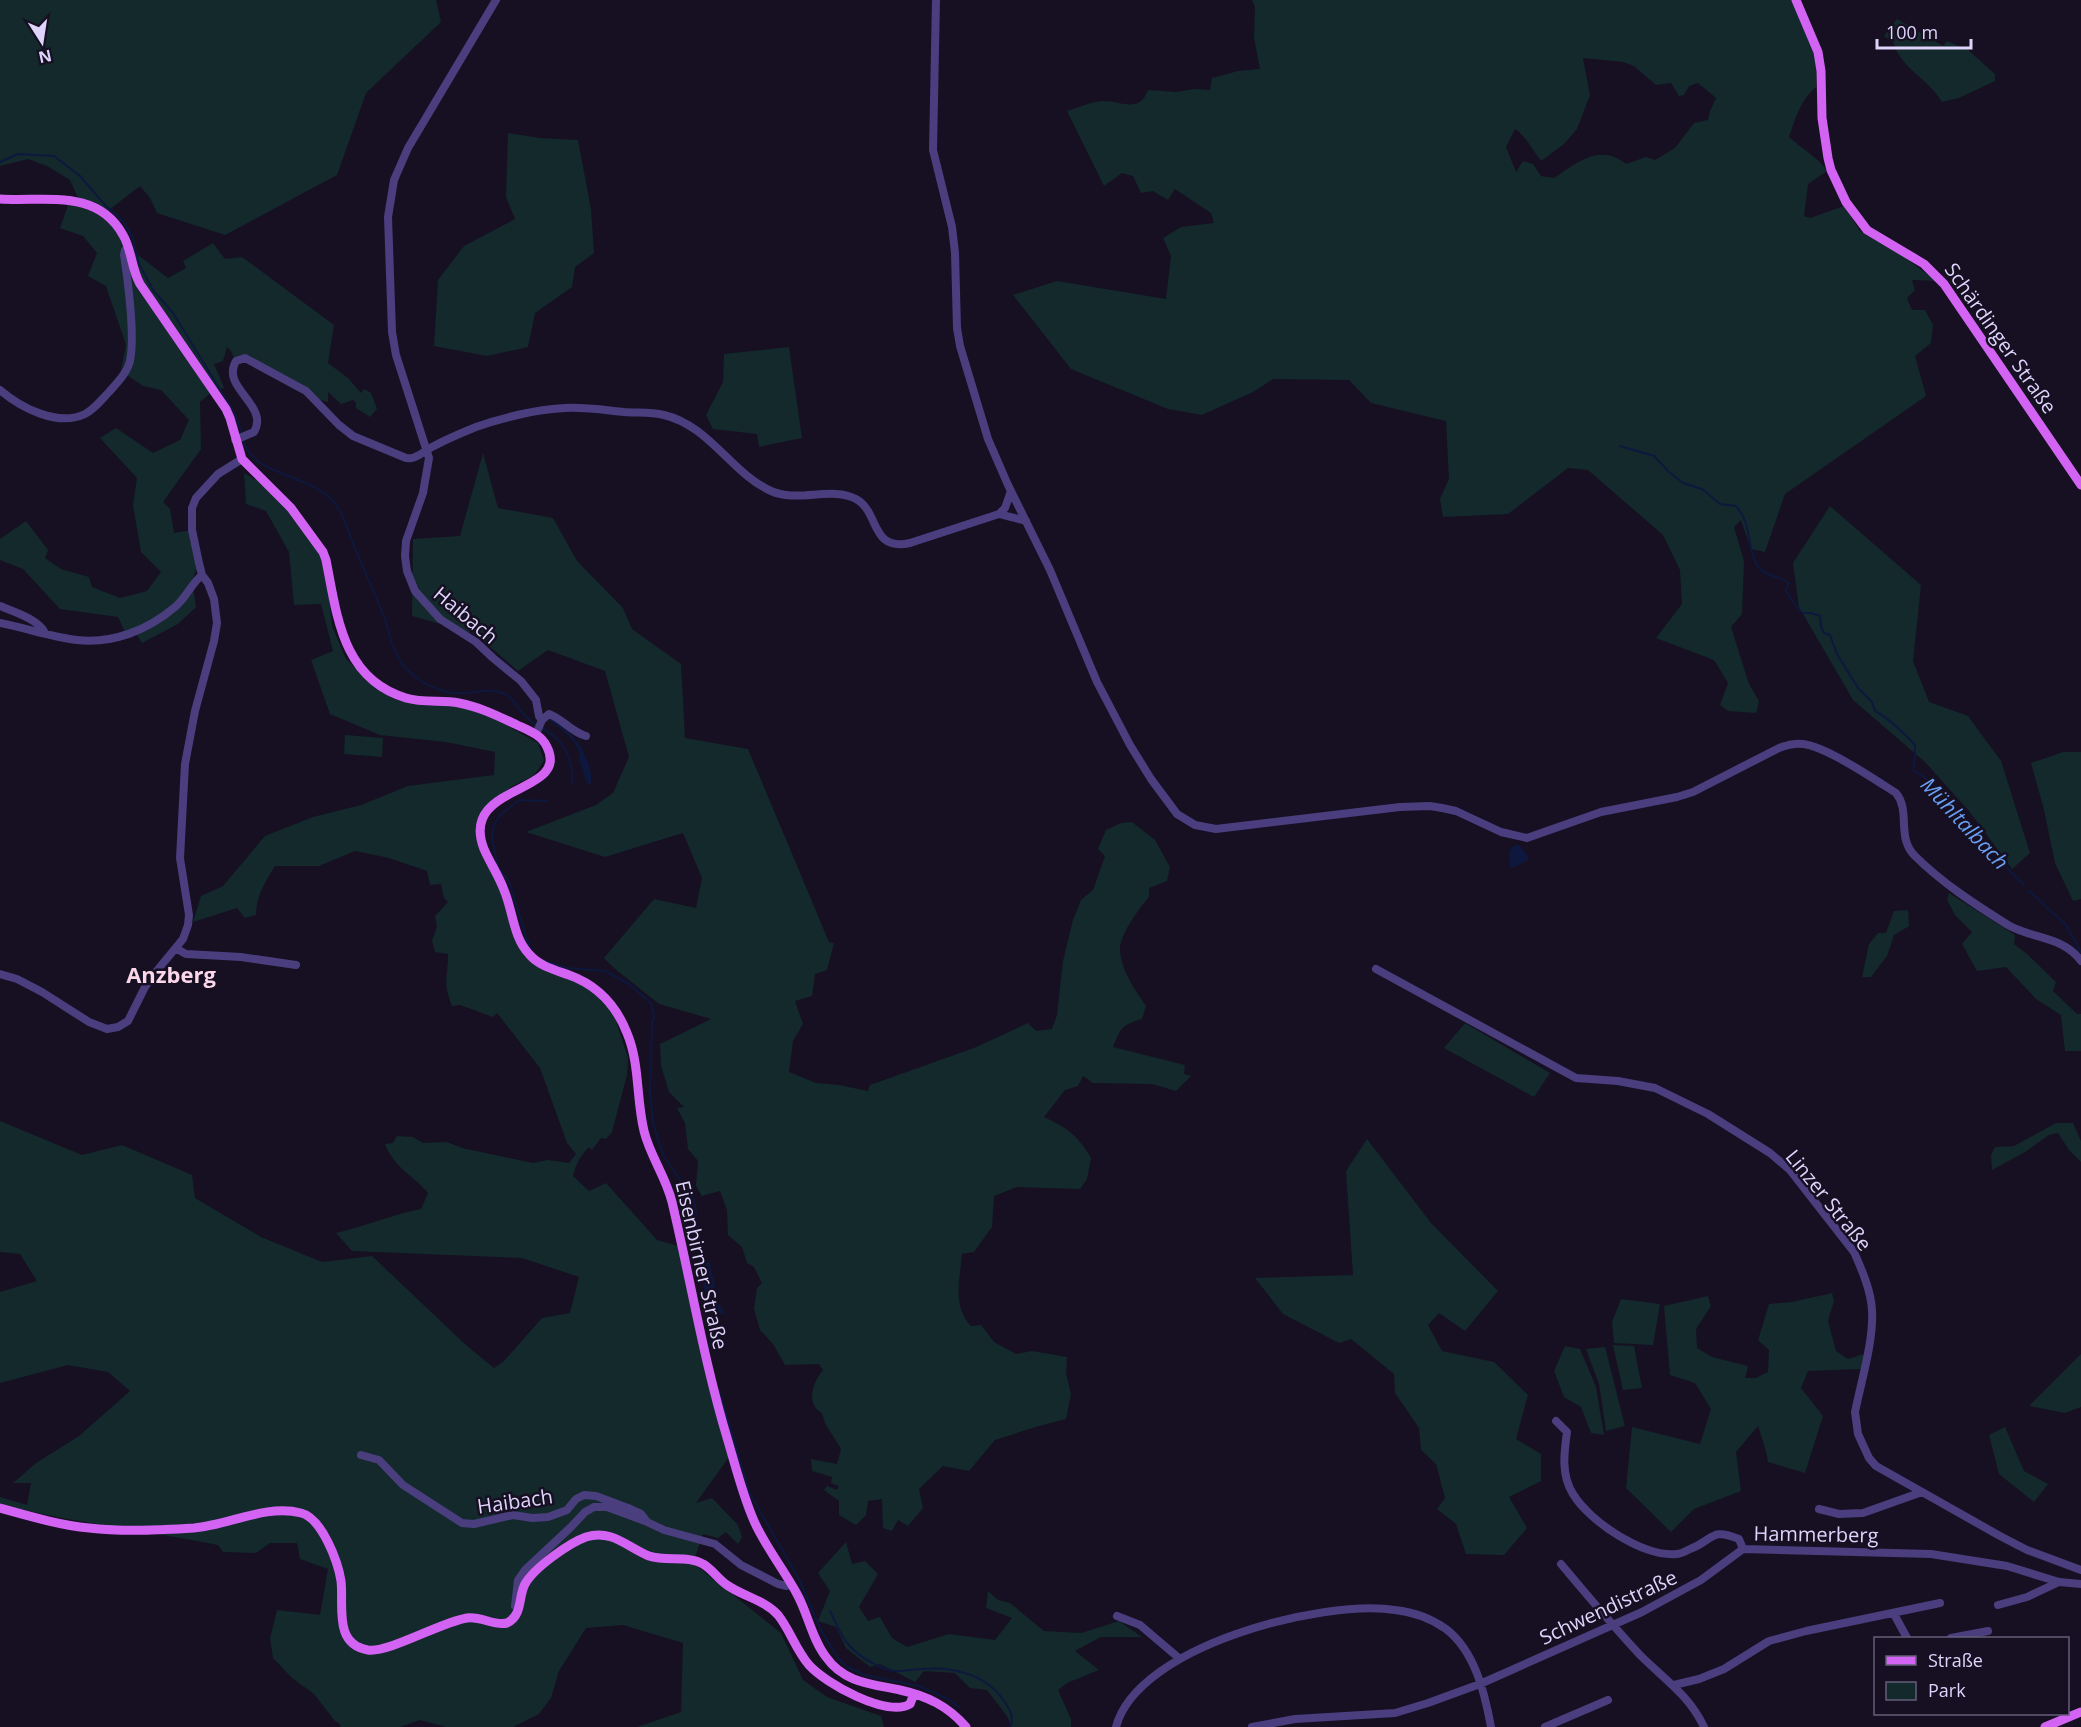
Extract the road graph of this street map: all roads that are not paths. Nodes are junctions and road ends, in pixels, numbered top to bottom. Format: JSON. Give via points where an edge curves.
{"nodes":[{"id":1,"x":496,"y":0,"type":"edge"},
{"id":2,"x":936,"y":0,"type":"edge"},
{"id":3,"x":1796,"y":0,"type":"edge"},
{"id":4,"x":0,"y":199,"type":"edge"},
{"id":5,"x":129,"y":248,"type":"junction"},
{"id":6,"x":0,"y":390,"type":"edge"},
{"id":7,"x":240,"y":438,"type":"junction"},
{"id":8,"x":428,"y":450,"type":"junction"},
{"id":9,"x":242,"y":459,"type":"junction"},
{"id":10,"x":2081,"y":485,"type":"edge"},
{"id":11,"x":1011,"y":491,"type":"junction"},
{"id":12,"x":999,"y":514,"type":"junction"},
{"id":13,"x":1026,"y":521,"type":"junction"},
{"id":14,"x":202,"y":575,"type":"junction"},
{"id":15,"x":0,"y":606,"type":"edge"},
{"id":16,"x":0,"y":623,"type":"edge"},
{"id":17,"x":45,"y":633,"type":"junction"},
{"id":18,"x":540,"y":726,"type":"junction"},
{"id":19,"x":586,"y":736,"type":"dead end"},
{"id":20,"x":177,"y":949,"type":"junction"},
{"id":21,"x":2081,"y":961,"type":"edge"},
{"id":22,"x":296,"y":965,"type":"dead end"},
{"id":23,"x":1376,"y":969,"type":"dead end"},
{"id":24,"x":0,"y":974,"type":"edge"},
{"id":25,"x":1556,"y":1421,"type":"dead end"},
{"id":26,"x":361,"y":1455,"type":"dead end"},
{"id":27,"x":1922,"y":1492,"type":"junction"},
{"id":28,"x":0,"y":1508,"type":"edge"},
{"id":29,"x":1820,"y":1509,"type":"dead end"},
{"id":30,"x":647,"y":1522,"type":"junction"},
{"id":31,"x":1743,"y":1549,"type":"junction"},
{"id":32,"x":1561,"y":1564,"type":"dead end"},
{"id":33,"x":2081,"y":1570,"type":"edge"},
{"id":34,"x":2059,"y":1582,"type":"junction"},
{"id":35,"x":791,"y":1584,"type":"junction"},
{"id":36,"x":2081,"y":1584,"type":"edge"},
{"id":37,"x":1940,"y":1603,"type":"dead end"},
{"id":38,"x":1998,"y":1605,"type":"dead end"},
{"id":39,"x":519,"y":1606,"type":"junction"},
{"id":40,"x":1894,"y":1614,"type":"junction"},
{"id":41,"x":1117,"y":1616,"type":"dead end"},
{"id":42,"x":1612,"y":1625,"type":"junction"},
{"id":43,"x":1988,"y":1631,"type":"dead end"},
{"id":44,"x":1906,"y":1637,"type":"edge"},
{"id":45,"x":1956,"y":1637,"type":"edge"},
{"id":46,"x":1180,"y":1659,"type":"junction"},
{"id":47,"x":1480,"y":1684,"type":"junction"},
{"id":48,"x":1674,"y":1685,"type":"junction"},
{"id":49,"x":914,"y":1694,"type":"junction"},
{"id":50,"x":1608,"y":1700,"type":"dead end"},
{"id":51,"x":2081,"y":1712,"type":"edge"},
{"id":52,"x":966,"y":1727,"type":"edge"},
{"id":53,"x":1116,"y":1727,"type":"edge"},
{"id":54,"x":1252,"y":1727,"type":"edge"},
{"id":55,"x":1491,"y":1727,"type":"edge"},
{"id":56,"x":1545,"y":1727,"type":"edge"},
{"id":57,"x":1704,"y":1727,"type":"edge"},
{"id":58,"x":2045,"y":1727,"type":"edge"}],
"edges":[{"from":1,"to":8,"type":"street","via":[[408,148],[397,171],[389,205],[394,345]]},
{"from":2,"to":11,"type":"street","via":[[933,150],[952,227],[957,327],[988,440]]},
{"from":3,"to":10,"type":"main road","name":"Schärdinger Straße","via":[[1820,62],[1822,118],[1831,170],[1846,202],[1875,237],[1924,264],[1944,284]]},
{"from":4,"to":5,"type":"main road","via":[[68,200],[90,205],[115,223]]},
{"from":5,"to":6,"type":"street","via":[[124,255],[131,358],[109,392],[90,411],[68,417],[29,410]]},
{"from":5,"to":7,"type":"main road","via":[[140,284],[226,409]]},
{"from":7,"to":8,"type":"street","via":[[256,429],[258,421],[233,376],[234,363],[242,358],[306,391],[346,431],[362,441],[410,458]]},
{"from":7,"to":9,"type":"main road"},
{"from":8,"to":12,"type":"street","via":[[476,428],[563,408],[655,414],[697,430],[747,475],[773,492],[854,498],[865,507],[881,537],[891,544],[910,543]]},
{"from":8,"to":18,"type":"street","name":"Haibach","via":[[426,484],[405,548],[412,585],[440,619],[477,642],[521,681],[536,700]]},
{"from":9,"to":14,"type":"street","via":[[222,470],[193,503],[192,530]]},
{"from":9,"to":18,"type":"main road","via":[[291,508],[323,552],[343,640],[367,674],[403,697],[470,705]]},
{"from":11,"to":12,"type":"street"},
{"from":11,"to":13,"type":"street"},
{"from":12,"to":13,"type":"street"},
{"from":13,"to":21,"type":"street","via":[[1114,716],[1165,800],[1177,814],[1195,825],[1233,828],[1430,806],[1527,838],[1601,812],[1685,795],[1779,748],[1802,743],[1834,756],[1896,793],[1903,807],[1908,848],[1937,876],[2009,926],[2064,945]]},
{"from":14,"to":17,"type":"street","via":[[178,605],[132,633],[91,640]]},
{"from":14,"to":20,"type":"street","via":[[214,599],[217,623],[187,754],[180,851],[189,915]]},
{"from":15,"to":17,"type":"street"},
{"from":16,"to":17,"type":"street"},
{"from":18,"to":19,"type":"street","via":[[549,714]]},
{"from":18,"to":35,"type":"main road","name":"Eisenbirner Straße","via":[[549,750],[548,768],[537,780],[492,806],[481,820],[480,836],[503,886],[524,949],[543,965],[583,981],[600,993],[626,1031],[635,1058],[643,1129],[669,1192],[701,1344],[734,1461],[754,1521]]},
{"from":20,"to":22,"type":"street","via":[[186,954]]},
{"from":20,"to":24,"type":"street","via":[[151,979],[128,1021],[107,1029],[17,979]]},
{"from":23,"to":27,"type":"street","name":"Linzer Straße","via":[[1576,1078],[1655,1088],[1708,1114],[1790,1170],[1854,1252],[1870,1298],[1872,1327],[1856,1412],[1864,1449],[1876,1466]]},
{"from":25,"to":31,"type":"street","name":"Hammerberg","via":[[1567,1432],[1563,1463],[1572,1493],[1596,1521],[1649,1550],[1678,1554],[1701,1545],[1715,1533],[1739,1539]]},
{"from":26,"to":30,"type":"street","name":"Haibach","via":[[379,1460],[409,1490],[455,1520],[469,1524],[513,1515],[548,1517],[567,1510],[584,1495],[628,1508]]},
{"from":27,"to":29,"type":"street","via":[[1863,1513],[1839,1514]]},
{"from":27,"to":33,"type":"street","name":"Linzer Straße","via":[[2027,1550]]},
{"from":28,"to":39,"type":"main road","via":[[46,1521],[128,1530],[195,1528],[274,1512],[308,1515],[318,1523],[338,1568],[341,1620],[346,1634],[357,1646],[369,1650],[468,1618],[507,1623],[515,1618]]},
{"from":30,"to":35,"type":"street","name":"Haibach","via":[[715,1544],[741,1565],[778,1584]]},
{"from":30,"to":39,"type":"street","via":[[607,1507],[585,1512],[521,1575],[515,1593],[515,1606]]},
{"from":31,"to":34,"type":"street","name":"Hammerberg","via":[[1931,1554],[2007,1566]]},
{"from":31,"to":42,"type":"street","name":"Schwendistraße","via":[[1701,1580]]},
{"from":32,"to":42,"type":"street"},
{"from":34,"to":36,"type":"street","name":"Hammerberg"},
{"from":34,"to":38,"type":"street"},
{"from":35,"to":49,"type":"main road","name":"Eisenbirner Straße","via":[[819,1646],[836,1669],[863,1683]]},
{"from":37,"to":40,"type":"street"},
{"from":39,"to":49,"type":"main road","via":[[524,1586],[533,1574],[575,1542],[608,1535],[651,1556],[702,1563],[729,1587],[773,1610],[816,1671],[860,1699],[903,1707],[910,1704]]},
{"from":40,"to":44,"type":"street"},
{"from":40,"to":48,"type":"street","via":[[1768,1641],[1724,1669]]},
{"from":41,"to":46,"type":"street","via":[[1140,1625]]},
{"from":42,"to":47,"type":"street","name":"Schwendistraße"},
{"from":42,"to":48,"type":"street"},
{"from":43,"to":45,"type":"street"},
{"from":46,"to":47,"type":"street","via":[[1233,1635],[1291,1618],[1383,1608],[1421,1616],[1449,1631],[1468,1657]]},
{"from":46,"to":53,"type":"street","via":[[1139,1687]]},
{"from":47,"to":54,"type":"street","name":"Schwendistraße","via":[[1395,1713],[1295,1719]]},
{"from":47,"to":55,"type":"street"},
{"from":48,"to":57,"type":"street","via":[[1696,1710]]},
{"from":49,"to":52,"type":"main road","name":"Eisenbirner Straße","via":[[945,1707]]},
{"from":50,"to":56,"type":"street"},
{"from":51,"to":58,"type":"main road"}]}
